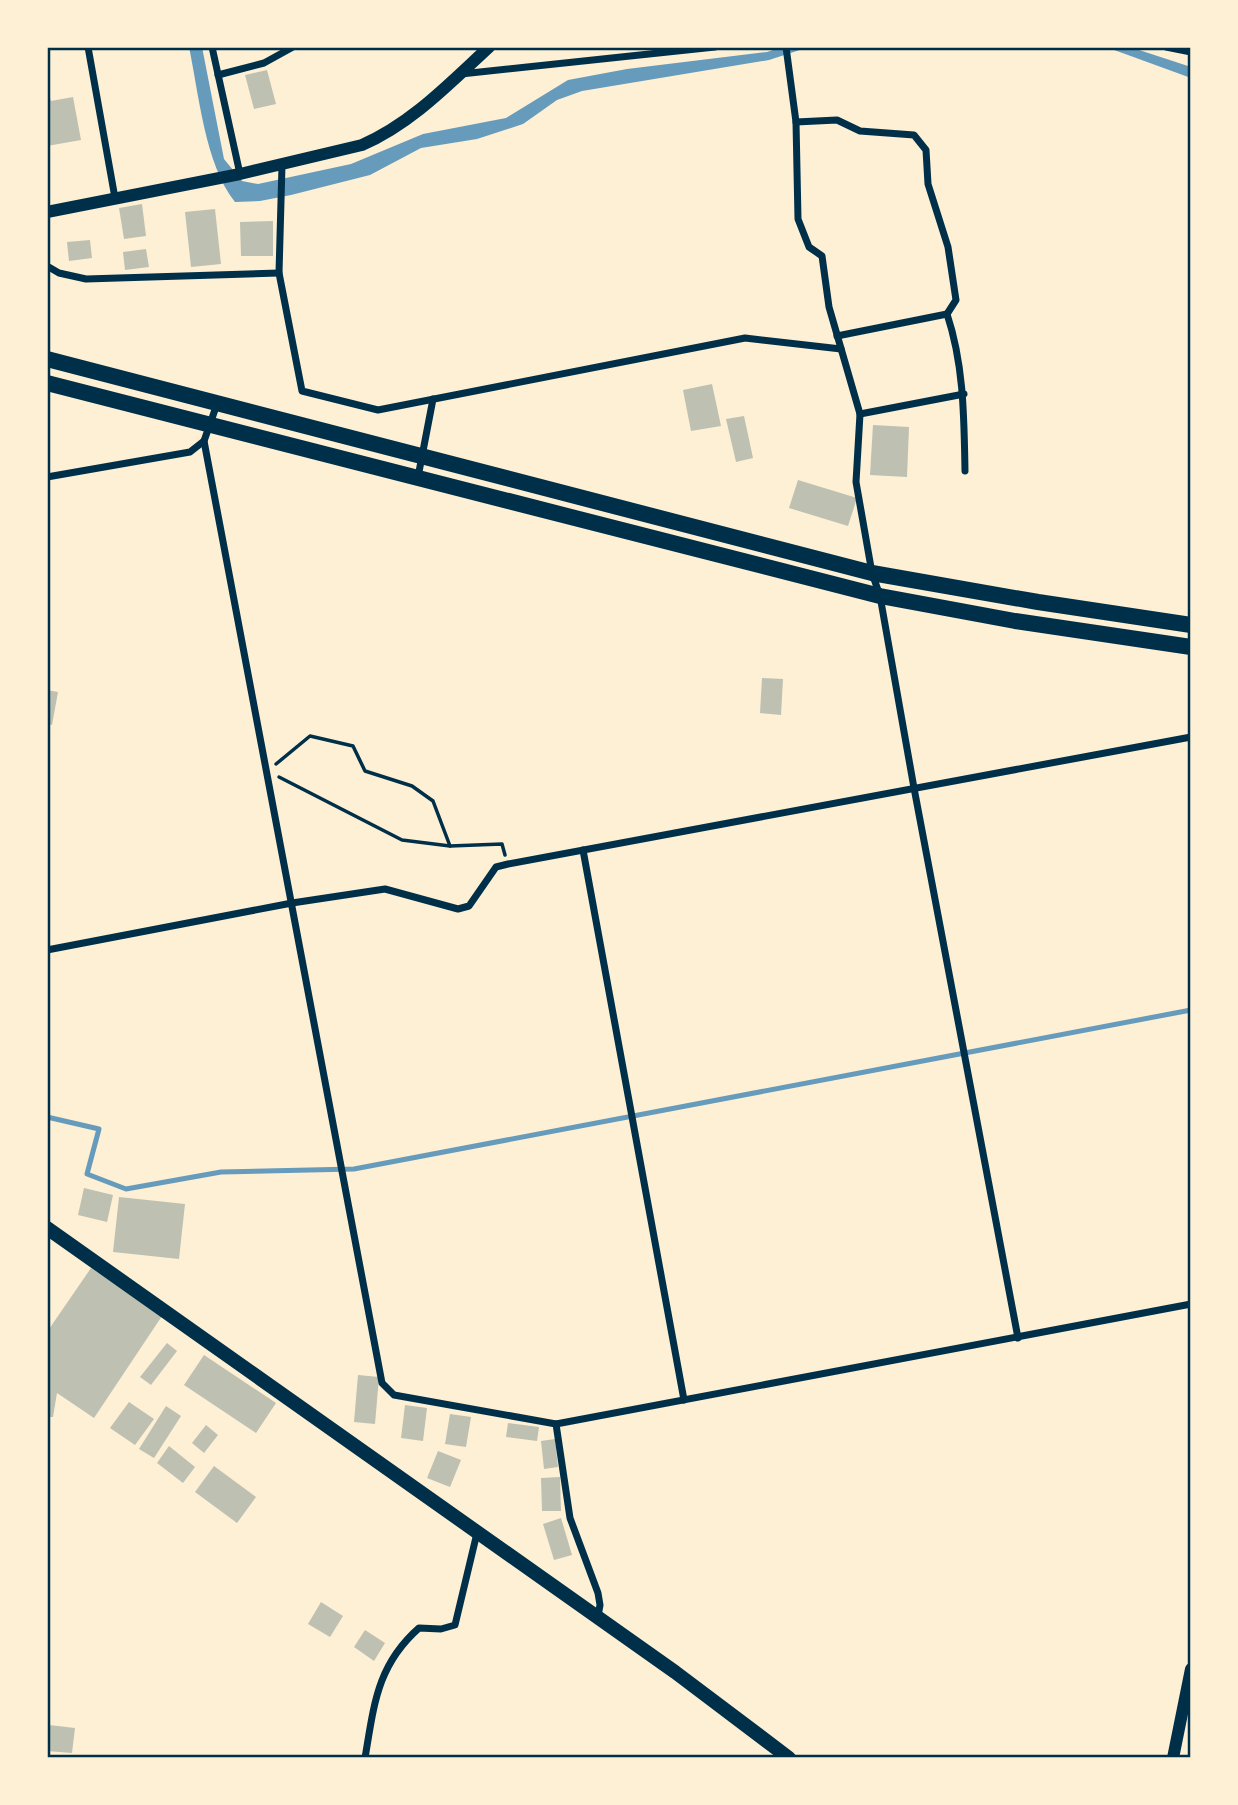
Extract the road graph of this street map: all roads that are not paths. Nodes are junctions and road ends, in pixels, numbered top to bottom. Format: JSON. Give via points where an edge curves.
{"nodes":[{"id":1,"x":88,"y":47,"type":"edge"},
{"id":2,"x":212,"y":47,"type":"edge"},
{"id":3,"x":293,"y":47,"type":"edge"},
{"id":4,"x":478,"y":47,"type":"edge"},
{"id":5,"x":489,"y":47,"type":"edge"},
{"id":6,"x":713,"y":47,"type":"edge"},
{"id":7,"x":786,"y":47,"type":"edge"},
{"id":8,"x":1167,"y":47,"type":"edge"},
{"id":9,"x":1191,"y":52,"type":"edge"},
{"id":10,"x":473,"y":62,"type":"junction"},
{"id":11,"x":460,"y":74,"type":"junction"},
{"id":12,"x":218,"y":75,"type":"junction"},
{"id":13,"x":796,"y":122,"type":"junction"},
{"id":14,"x":282,"y":165,"type":"junction"},
{"id":15,"x":240,"y":174,"type":"junction"},
{"id":16,"x":115,"y":198,"type":"junction"},
{"id":17,"x":47,"y":212,"type":"edge"},
{"id":18,"x":47,"y":266,"type":"edge"},
{"id":19,"x":279,"y":273,"type":"junction"},
{"id":20,"x":947,"y":314,"type":"junction"},
{"id":21,"x":837,"y":336,"type":"junction"},
{"id":22,"x":841,"y":349,"type":"junction"},
{"id":23,"x":47,"y":359,"type":"edge"},
{"id":24,"x":47,"y":383,"type":"edge"},
{"id":25,"x":964,"y":394,"type":"junction"},
{"id":26,"x":433,"y":399,"type":"junction"},
{"id":27,"x":218,"y":403,"type":"junction"},
{"id":28,"x":860,"y":414,"type":"junction"},
{"id":29,"x":207,"y":434,"type":"junction"},
{"id":30,"x":422,"y":457,"type":"junction"},
{"id":31,"x":965,"y":471,"type":"dead end"},
{"id":32,"x":47,"y":477,"type":"edge"},
{"id":33,"x":418,"y":478,"type":"junction"},
{"id":34,"x":873,"y":573,"type":"junction"},
{"id":35,"x":880,"y":596,"type":"junction"},
{"id":36,"x":1191,"y":625,"type":"edge"},
{"id":37,"x":1191,"y":647,"type":"edge"},
{"id":38,"x":1191,"y":737,"type":"edge"},
{"id":39,"x":914,"y":788,"type":"junction"},
{"id":40,"x":583,"y":850,"type":"junction"},
{"id":41,"x":292,"y":903,"type":"junction"},
{"id":42,"x":47,"y":950,"type":"edge"},
{"id":43,"x":47,"y":1228,"type":"edge"},
{"id":44,"x":1191,"y":1304,"type":"edge"},
{"id":45,"x":1018,"y":1338,"type":"junction"},
{"id":46,"x":684,"y":1400,"type":"junction"},
{"id":47,"x":556,"y":1424,"type":"junction"},
{"id":48,"x":477,"y":1533,"type":"junction"},
{"id":49,"x":597,"y":1619,"type":"junction"},
{"id":50,"x":1191,"y":1669,"type":"edge"},
{"id":51,"x":365,"y":1758,"type":"edge"},
{"id":52,"x":789,"y":1758,"type":"edge"},
{"id":53,"x":1172,"y":1758,"type":"edge"}],
"edges":[{"from":1,"to":16,"type":"street"},
{"from":2,"to":12,"type":"street"},
{"from":3,"to":12,"type":"street","via":[[264,63]]},
{"from":4,"to":10,"type":"street"},
{"from":5,"to":10,"type":"street"},
{"from":6,"to":11,"type":"street"},
{"from":7,"to":13,"type":"street"},
{"from":8,"to":9,"type":"street"},
{"from":10,"to":11,"type":"street"},
{"from":11,"to":14,"type":"street","via":[[380,137]]},
{"from":12,"to":15,"type":"street"},
{"from":13,"to":20,"type":"street","via":[[837,120],[860,131],[914,135],[926,150],[928,184],[948,247],[956,300]]},
{"from":13,"to":21,"type":"street","via":[[798,219],[809,247],[822,256]]},
{"from":14,"to":15,"type":"street"},
{"from":14,"to":19,"type":"street"},
{"from":15,"to":16,"type":"street"},
{"from":16,"to":17,"type":"street"},
{"from":18,"to":19,"type":"street","via":[[86,279]]},
{"from":19,"to":26,"type":"street","via":[[302,391],[378,410]]},
{"from":20,"to":21,"type":"street"},
{"from":20,"to":25,"type":"street"},
{"from":21,"to":22,"type":"street"},
{"from":22,"to":26,"type":"street","via":[[745,338]]},
{"from":22,"to":28,"type":"street"},
{"from":23,"to":27,"type":"main road"},
{"from":24,"to":29,"type":"main road"},
{"from":25,"to":28,"type":"street"},
{"from":25,"to":31,"type":"street"},
{"from":26,"to":30,"type":"street"},
{"from":27,"to":29,"type":"street"},
{"from":27,"to":30,"type":"main road"},
{"from":28,"to":34,"type":"street","via":[[856,482]]},
{"from":29,"to":32,"type":"street","via":[[190,452]]},
{"from":29,"to":33,"type":"main road"},
{"from":29,"to":41,"type":"street"},
{"from":30,"to":33,"type":"street"},
{"from":30,"to":34,"type":"main road"},
{"from":33,"to":35,"type":"main road"},
{"from":34,"to":35,"type":"street"},
{"from":34,"to":36,"type":"main road"},
{"from":35,"to":37,"type":"main road"},
{"from":35,"to":39,"type":"street"},
{"from":38,"to":39,"type":"street"},
{"from":39,"to":40,"type":"street"},
{"from":39,"to":45,"type":"street"},
{"from":40,"to":41,"type":"street","via":[[496,867],[469,905],[458,909],[385,889]]},
{"from":40,"to":46,"type":"street"},
{"from":41,"to":42,"type":"street"},
{"from":41,"to":47,"type":"street","via":[[382,1383],[394,1395]]},
{"from":43,"to":48,"type":"main road"},
{"from":44,"to":45,"type":"street"},
{"from":45,"to":46,"type":"street"},
{"from":46,"to":47,"type":"street"},
{"from":47,"to":49,"type":"street","via":[[570,1518],[598,1593]]},
{"from":48,"to":49,"type":"main road"},
{"from":48,"to":51,"type":"street","via":[[455,1625],[419,1628],[400,1645],[376,1693]]},
{"from":49,"to":52,"type":"main road"},
{"from":50,"to":53,"type":"street"}]}
